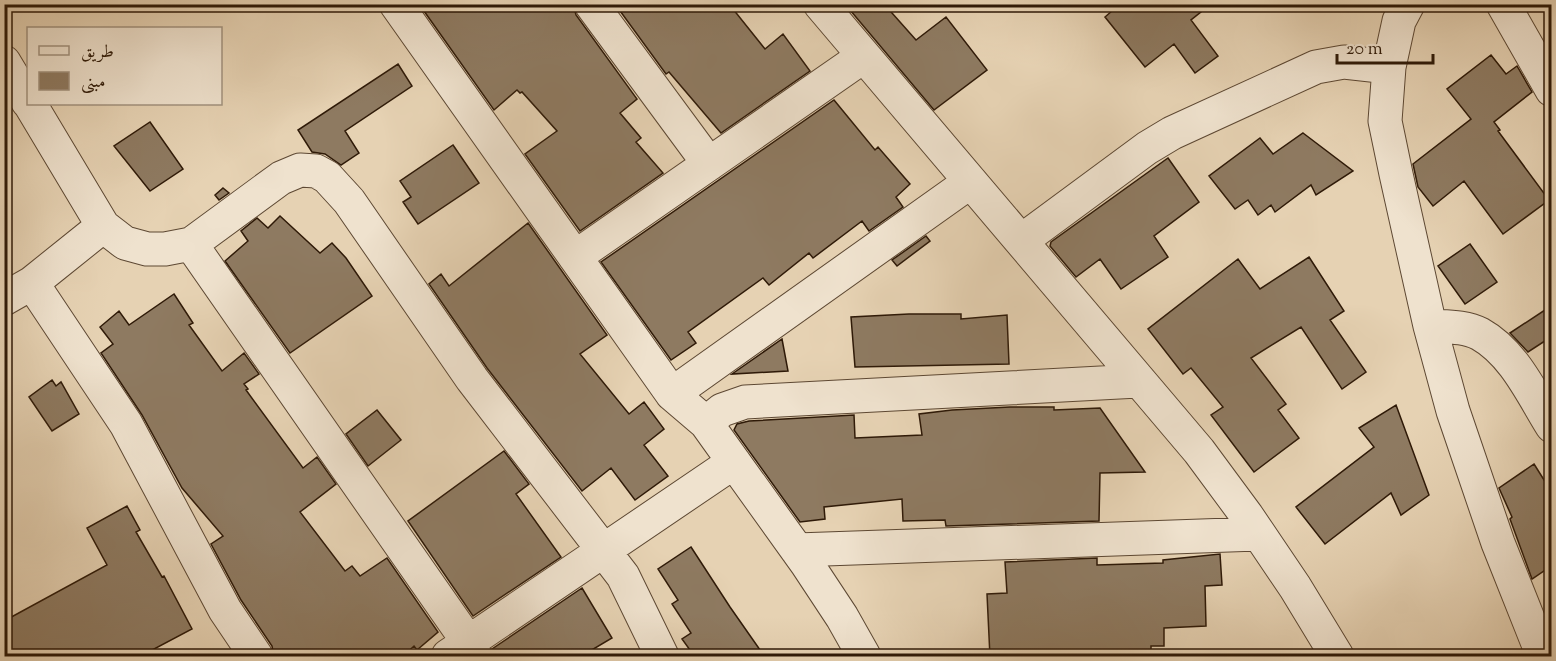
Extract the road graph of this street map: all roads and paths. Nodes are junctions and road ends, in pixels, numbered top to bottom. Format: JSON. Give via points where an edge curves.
{"nodes":[{"id":1,"x":591,"y":4,"type":"edge"},
{"id":2,"x":820,"y":4,"type":"edge"},
{"id":3,"x":1408,"y":4,"type":"edge"},
{"id":4,"x":1503,"y":4,"type":"edge"},
{"id":5,"x":398,"y":5,"type":"edge"},
{"id":6,"x":864,"y":56,"type":"junction"},
{"id":7,"x":4,"y":62,"type":"edge"},
{"id":8,"x":1389,"y":67,"type":"junction"},
{"id":9,"x":1551,"y":90,"type":"edge"},
{"id":10,"x":27,"y":100,"type":"edge"},
{"id":11,"x":30,"y":105,"type":"edge"},
{"id":12,"x":709,"y":164,"type":"junction"},
{"id":13,"x":970,"y":182,"type":"junction"},
{"id":14,"x":103,"y":226,"type":"junction"},
{"id":15,"x":1021,"y":241,"type":"junction"},
{"id":16,"x":191,"y":244,"type":"junction"},
{"id":17,"x":575,"y":257,"type":"junction"},
{"id":18,"x":18,"y":291,"type":"edge"},
{"id":19,"x":1430,"y":326,"type":"junction"},
{"id":20,"x":1138,"y":381,"type":"junction"},
{"id":21,"x":672,"y":394,"type":"junction"},
{"id":22,"x":706,"y":423,"type":"junction"},
{"id":23,"x":1551,"y":426,"type":"edge"},
{"id":24,"x":734,"y":462,"type":"junction"},
{"id":25,"x":1258,"y":534,"type":"junction"},
{"id":26,"x":796,"y":550,"type":"junction"},
{"id":27,"x":604,"y":551,"type":"junction"},
{"id":28,"x":464,"y":652,"type":"edge"},
{"id":29,"x":256,"y":657,"type":"edge"},
{"id":30,"x":662,"y":657,"type":"edge"},
{"id":31,"x":864,"y":657,"type":"edge"},
{"id":32,"x":1336,"y":657,"type":"edge"},
{"id":33,"x":1543,"y":657,"type":"edge"}],
"edges":[{"from":1,"to":12,"type":"street"},
{"from":2,"to":6,"type":"street"},
{"from":3,"to":8,"type":"street","via":[[1399,21]]},
{"from":4,"to":9,"type":"street"},
{"from":5,"to":17,"type":"street"},
{"from":6,"to":12,"type":"street"},
{"from":6,"to":13,"type":"street"},
{"from":7,"to":10,"type":"street"},
{"from":8,"to":15,"type":"street","via":[[1344,62],[1316,68],[1172,133]]},
{"from":8,"to":19,"type":"street","via":[[1385,121]]},
{"from":11,"to":14,"type":"street"},
{"from":12,"to":17,"type":"street"},
{"from":13,"to":15,"type":"street"},
{"from":13,"to":21,"type":"street"},
{"from":14,"to":16,"type":"street","via":[[125,243],[147,249]]},
{"from":14,"to":18,"type":"street"},
{"from":15,"to":20,"type":"street"},
{"from":16,"to":27,"type":"street","via":[[281,178],[300,170],[316,171],[327,177],[349,201],[472,379]]},
{"from":16,"to":28,"type":"street"},
{"from":17,"to":21,"type":"street"},
{"from":18,"to":29,"type":"street","via":[[126,424],[225,610]]},
{"from":19,"to":23,"type":"street","via":[[1459,327],[1480,334],[1499,348],[1514,365]]},
{"from":19,"to":33,"type":"street","via":[[1470,462]]},
{"from":20,"to":22,"type":"street","via":[[745,402],[722,410]]},
{"from":20,"to":25,"type":"street","via":[[1199,451]]},
{"from":21,"to":22,"type":"street"},
{"from":22,"to":24,"type":"street"},
{"from":24,"to":26,"type":"street"},
{"from":24,"to":27,"type":"street"},
{"from":25,"to":26,"type":"street"},
{"from":25,"to":32,"type":"street"},
{"from":26,"to":31,"type":"street"},
{"from":27,"to":28,"type":"street"},
{"from":27,"to":30,"type":"street","via":[[622,576]]}]}
